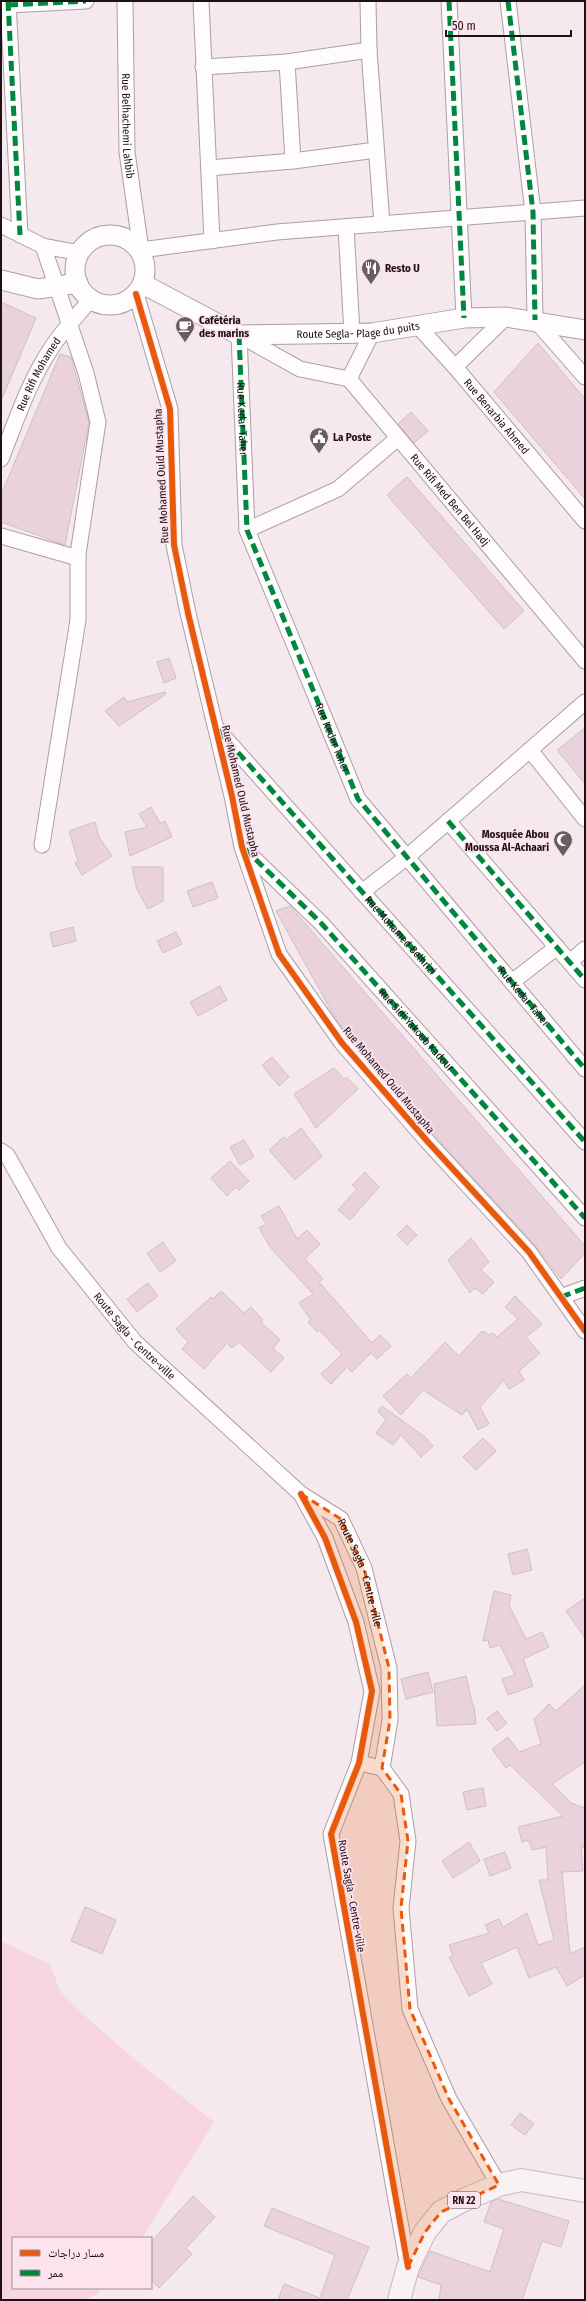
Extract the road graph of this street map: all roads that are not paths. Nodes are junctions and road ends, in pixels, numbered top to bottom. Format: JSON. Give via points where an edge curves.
{"nodes":[{"id":1,"x":86,"y":1,"type":"edge"},
{"id":2,"x":125,"y":1,"type":"edge"},
{"id":3,"x":201,"y":1,"type":"edge"},
{"id":4,"x":368,"y":1,"type":"edge"},
{"id":5,"x":449,"y":1,"type":"edge"},
{"id":6,"x":508,"y":1,"type":"edge"},
{"id":7,"x":8,"y":3,"type":"edge"},
{"id":8,"x":369,"y":50,"type":"junction"},
{"id":9,"x":287,"y":62,"type":"junction"},
{"id":10,"x":203,"y":67,"type":"junction"},
{"id":11,"x":376,"y":150,"type":"junction"},
{"id":12,"x":293,"y":161,"type":"junction"},
{"id":13,"x":209,"y":168,"type":"junction"},
{"id":14,"x":585,"y":208,"type":"edge"},
{"id":15,"x":533,"y":212,"type":"junction"},
{"id":16,"x":459,"y":218,"type":"junction"},
{"id":17,"x":382,"y":224,"type":"junction"},
{"id":18,"x":1,"y":225,"type":"edge"},
{"id":19,"x":346,"y":227,"type":"junction"},
{"id":20,"x":20,"y":235,"type":"junction"},
{"id":21,"x":212,"y":241,"type":"junction"},
{"id":22,"x":43,"y":246,"type":"junction"},
{"id":23,"x":140,"y":250,"type":"junction"},
{"id":24,"x":80,"y":253,"type":"junction"},
{"id":25,"x":1,"y":280,"type":"edge"},
{"id":26,"x":78,"y":283,"type":"junction"},
{"id":27,"x":58,"y":287,"type":"junction"},
{"id":28,"x":139,"y":289,"type":"junction"},
{"id":29,"x":91,"y":299,"type":"junction"},
{"id":30,"x":506,"y":317,"type":"junction"},
{"id":31,"x":464,"y":318,"type":"junction"},
{"id":32,"x":535,"y":320,"type":"junction"},
{"id":33,"x":69,"y":325,"type":"junction"},
{"id":34,"x":417,"y":325,"type":"junction"},
{"id":35,"x":585,"y":330,"type":"edge"},
{"id":36,"x":372,"y":332,"type":"junction"},
{"id":37,"x":352,"y":333,"type":"junction"},
{"id":38,"x":239,"y":335,"type":"junction"},
{"id":39,"x":455,"y":367,"type":"junction"},
{"id":40,"x":585,"y":378,"type":"edge"},
{"id":41,"x":349,"y":379,"type":"junction"},
{"id":42,"x":398,"y":438,"type":"junction"},
{"id":43,"x":1,"y":458,"type":"edge"},
{"id":44,"x":585,"y":521,"type":"edge"},
{"id":45,"x":246,"y":530,"type":"junction"},
{"id":46,"x":1,"y":536,"type":"edge"},
{"id":47,"x":78,"y":558,"type":"junction"},
{"id":48,"x":585,"y":661,"type":"edge"},
{"id":49,"x":585,"y":702,"type":"edge"},
{"id":50,"x":216,"y":728,"type":"junction"},
{"id":51,"x":530,"y":750,"type":"junction"},
{"id":52,"x":585,"y":818,"type":"edge"},
{"id":53,"x":448,"y":821,"type":"junction"},
{"id":54,"x":42,"y":845,"type":"dead end"},
{"id":55,"x":242,"y":847,"type":"junction"},
{"id":56,"x":407,"y":857,"type":"junction"},
{"id":57,"x":362,"y":892,"type":"junction"},
{"id":58,"x":557,"y":947,"type":"junction"},
{"id":59,"x":585,"y":949,"type":"edge"},
{"id":60,"x":570,"y":962,"type":"junction"},
{"id":61,"x":585,"y":980,"type":"edge"},
{"id":62,"x":512,"y":982,"type":"junction"},
{"id":63,"x":585,"y":1069,"type":"edge"},
{"id":64,"x":585,"y":1142,"type":"edge"},
{"id":65,"x":1,"y":1151,"type":"edge"},
{"id":66,"x":585,"y":1218,"type":"edge"},
{"id":67,"x":585,"y":1288,"type":"edge"},
{"id":68,"x":561,"y":1297,"type":"junction"},
{"id":69,"x":585,"y":1331,"type":"edge"},
{"id":70,"x":301,"y":1494,"type":"junction"},
{"id":71,"x":358,"y":1763,"type":"junction"},
{"id":72,"x":382,"y":1768,"type":"junction"},
{"id":73,"x":499,"y":2185,"type":"junction"},
{"id":74,"x":585,"y":2191,"type":"edge"},
{"id":75,"x":408,"y":2267,"type":"junction"},
{"id":76,"x":399,"y":2300,"type":"edge"}],
"edges":[{"from":1,"to":7,"type":"street"},
{"from":2,"to":23,"type":"street","name":"Rue Belhachemi Lahbib","via":[[127,152]]},
{"from":3,"to":10,"type":"street"},
{"from":4,"to":8,"type":"street"},
{"from":5,"to":16,"type":"street"},
{"from":6,"to":15,"type":"street"},
{"from":7,"to":20,"type":"street"},
{"from":8,"to":9,"type":"street"},
{"from":8,"to":11,"type":"street"},
{"from":9,"to":10,"type":"street"},
{"from":9,"to":12,"type":"street"},
{"from":10,"to":13,"type":"street"},
{"from":11,"to":12,"type":"street"},
{"from":11,"to":17,"type":"street"},
{"from":12,"to":13,"type":"street"},
{"from":13,"to":21,"type":"street"},
{"from":14,"to":15,"type":"street"},
{"from":15,"to":16,"type":"street"},
{"from":15,"to":32,"type":"street"},
{"from":16,"to":17,"type":"street"},
{"from":16,"to":31,"type":"street"},
{"from":17,"to":19,"type":"street"},
{"from":18,"to":20,"type":"street"},
{"from":19,"to":21,"type":"street","via":[[277,232]]},
{"from":19,"to":37,"type":"street"},
{"from":20,"to":22,"type":"street"},
{"from":21,"to":23,"type":"street"},
{"from":22,"to":24,"type":"street"},
{"from":22,"to":27,"type":"street"},
{"from":23,"to":24,"type":"street","via":[[132,241],[121,235],[109,234],[90,240]]},
{"from":23,"to":28,"type":"street","via":[[146,270]]},
{"from":24,"to":26,"type":"street","via":[[76,258],[75,277]]},
{"from":25,"to":27,"type":"street","via":[[33,289]]},
{"from":26,"to":27,"type":"street"},
{"from":26,"to":29,"type":"street","via":[[84,294]]},
{"from":27,"to":33,"type":"street"},
{"from":28,"to":29,"type":"street","via":[[128,301],[116,305],[105,305]]},
{"from":28,"to":38,"type":"street","name":"Route Segla- Plage du puits"},
{"from":28,"to":50,"type":"street","name":"Rue Mohamed Ould Mustapha","via":[[170,409],[174,545]]},
{"from":29,"to":33,"type":"street","name":"Rue Rifi Mohamed"},
{"from":30,"to":31,"type":"street","name":"Route Segla- Plage du puits"},
{"from":30,"to":32,"type":"street","name":"Route Segla- Plage du puits"},
{"from":30,"to":39,"type":"street"},
{"from":31,"to":34,"type":"street","name":"Route Segla- Plage du puits"},
{"from":32,"to":35,"type":"street","name":"Route Segla- Plage du puits"},
{"from":32,"to":40,"type":"street"},
{"from":33,"to":43,"type":"street","name":"Rue Rifi Mohamed","via":[[53,345],[36,374]]},
{"from":33,"to":47,"type":"street","via":[[86,374],[98,422]]},
{"from":34,"to":36,"type":"street","name":"Route Segla- Plage du puits"},
{"from":34,"to":39,"type":"street","name":"Rue Benarbia Ahmed"},
{"from":36,"to":37,"type":"street","name":"Route Segla- Plage du puits"},
{"from":36,"to":41,"type":"street"},
{"from":37,"to":38,"type":"street","name":"Route Segla- Plage du puits"},
{"from":38,"to":41,"type":"street","via":[[300,369]]},
{"from":38,"to":45,"type":"street","name":"Rue Kedar Taher"},
{"from":39,"to":44,"type":"street","name":"Rue Benarbia Ahmed"},
{"from":41,"to":42,"type":"street","name":"Rue Rifi Med Ben Bel Hadj"},
{"from":42,"to":45,"type":"street","via":[[338,489]]},
{"from":42,"to":48,"type":"street","name":"Rue Rifi Med Ben Bel Hadj"},
{"from":45,"to":56,"type":"street","name":"Rue Kedar Taher","via":[[358,799]]},
{"from":46,"to":47,"type":"street"},
{"from":47,"to":54,"type":"street","via":[[78,620]]},
{"from":49,"to":51,"type":"street"},
{"from":50,"to":55,"type":"street","name":"Rue Mohamed Ould Mustapha"},
{"from":50,"to":57,"type":"street","name":"Rue Mohamed Belhrizi"},
{"from":51,"to":52,"type":"street"},
{"from":51,"to":53,"type":"street"},
{"from":53,"to":56,"type":"street"},
{"from":53,"to":58,"type":"street"},
{"from":55,"to":66,"type":"street","name":"Rue Sidi Yakoub Kadour","via":[[320,923]]},
{"from":55,"to":68,"type":"street","name":"Rue Mohamed Ould Mustapha","via":[[279,954],[288,967],[342,1043],[529,1252]]},
{"from":56,"to":57,"type":"street"},
{"from":56,"to":62,"type":"street","name":"Rue Kedar Taher"},
{"from":57,"to":64,"type":"street","name":"Rue Mohamed Belhrizi"},
{"from":58,"to":60,"type":"street"},
{"from":58,"to":62,"type":"street"},
{"from":59,"to":60,"type":"street"},
{"from":60,"to":61,"type":"street"},
{"from":62,"to":63,"type":"street","name":"Rue Kedar Taher"},
{"from":65,"to":70,"type":"street","name":"Route Sagla - Centre-ville","via":[[7,1155],[59,1248],[135,1342]]},
{"from":67,"to":68,"type":"street"},
{"from":68,"to":69,"type":"street","name":"Rue Mohamed Ould Mustapha"},
{"from":70,"to":71,"type":"street","name":"Route Sagla - Centre-ville","via":[[325,1538],[356,1622],[372,1691]]},
{"from":70,"to":72,"type":"street","name":"Route Sagla - Centre-ville","via":[[341,1519],[364,1568],[389,1668],[390,1720]]},
{"from":71,"to":72,"type":"street"},
{"from":71,"to":75,"type":"street","name":"Route Sagla - Centre-ville","via":[[331,1834]]},
{"from":72,"to":73,"type":"street","via":[[401,1794],[408,1841],[402,1908],[410,2009],[449,2099]]},
{"from":73,"to":74,"type":"main road","number":"RN 22","via":[[521,2180]]},
{"from":73,"to":75,"type":"main road","number":"RN 22","via":[[441,2212],[424,2232]]},
{"from":75,"to":76,"type":"main road","number":"RN 22"}]}
